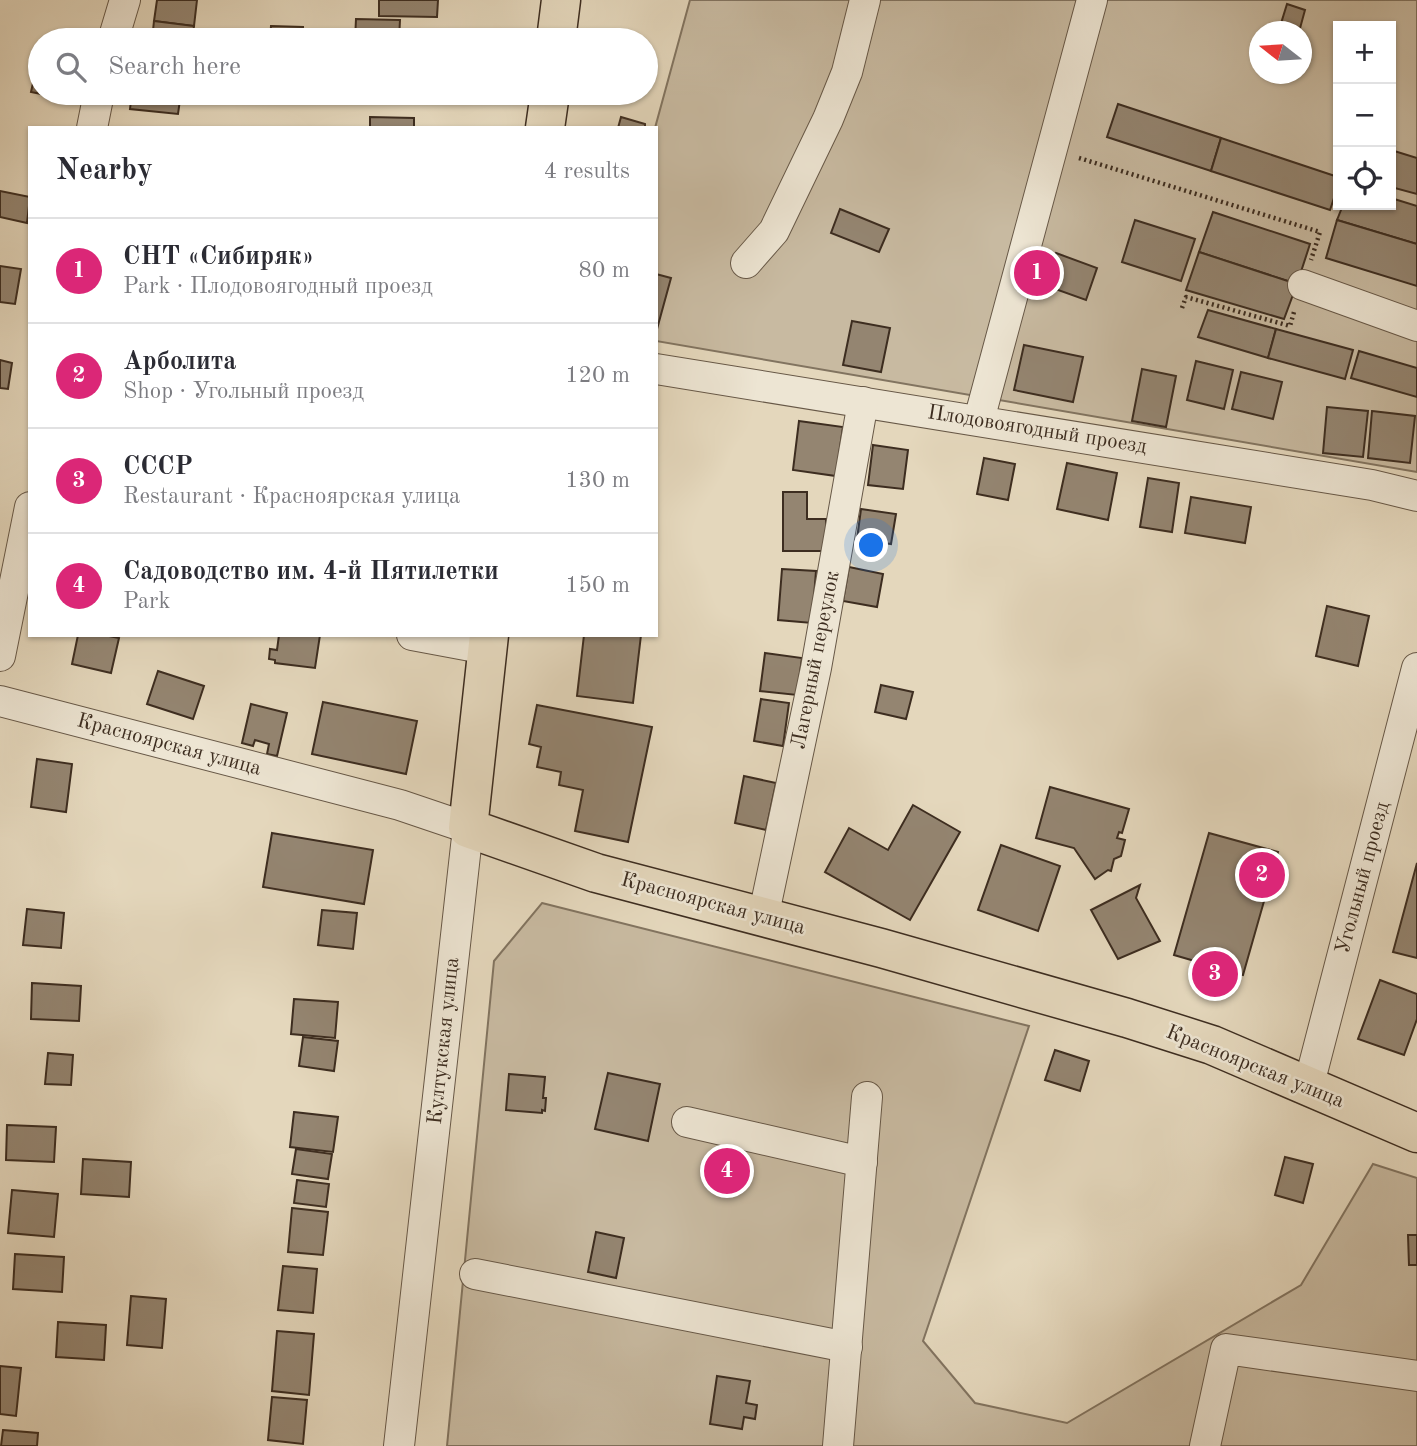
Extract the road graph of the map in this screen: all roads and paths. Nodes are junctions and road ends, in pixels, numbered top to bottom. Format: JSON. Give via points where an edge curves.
{"nodes":[{"id":1,"x":125,"y":0,"type":"edge"},
{"id":2,"x":561,"y":0,"type":"edge"},
{"id":3,"x":865,"y":0,"type":"edge"},
{"id":4,"x":1092,"y":0,"type":"edge"},
{"id":5,"x":117,"y":28,"type":"edge"},
{"id":6,"x":558,"y":28,"type":"edge"},
{"id":7,"x":97,"y":105,"type":"edge"},
{"id":8,"x":548,"y":105,"type":"edge"},
{"id":9,"x":92,"y":126,"type":"edge"},
{"id":10,"x":545,"y":126,"type":"edge"},
{"id":11,"x":1068,"y":155,"type":"dead end"},
{"id":12,"x":746,"y":262,"type":"dead end"},
{"id":13,"x":1303,"y":285,"type":"junction"},
{"id":14,"x":1182,"y":307,"type":"dead end"},
{"id":15,"x":1417,"y":326,"type":"edge"},
{"id":16,"x":658,"y":369,"type":"edge"},
{"id":17,"x":863,"y":402,"type":"junction"},
{"id":18,"x":979,"y":420,"type":"junction"},
{"id":19,"x":1417,"y":496,"type":"edge"},
{"id":20,"x":28,"y":517,"type":"edge"},
{"id":21,"x":434,"y":637,"type":"edge"},
{"id":22,"x":488,"y":642,"type":"edge"},
{"id":23,"x":0,"y":656,"type":"edge"},
{"id":24,"x":1417,"y":668,"type":"edge"},
{"id":25,"x":0,"y":701,"type":"edge"},
{"id":26,"x":468,"y":828,"type":"junction"},
{"id":27,"x":763,"y":918,"type":"junction"},
{"id":28,"x":1308,"y":1088,"type":"junction"},
{"id":29,"x":867,"y":1097,"type":"dead end"},
{"id":30,"x":687,"y":1122,"type":"dead end"},
{"id":31,"x":1417,"y":1133,"type":"edge"},
{"id":32,"x":862,"y":1163,"type":"junction"},
{"id":33,"x":475,"y":1275,"type":"dead end"},
{"id":34,"x":847,"y":1348,"type":"junction"},
{"id":35,"x":1417,"y":1376,"type":"edge"},
{"id":36,"x":399,"y":1446,"type":"edge"},
{"id":37,"x":838,"y":1446,"type":"edge"},
{"id":38,"x":1205,"y":1446,"type":"edge"}],
"edges":[{"from":1,"to":5,"type":"street"},
{"from":2,"to":6,"type":"main road"},
{"from":3,"to":12,"type":"street","via":[[847,72],[828,120],[774,231]]},
{"from":4,"to":18,"type":"street"},
{"from":7,"to":9,"type":"street"},
{"from":8,"to":10,"type":"main road"},
{"from":11,"to":13,"type":"path","via":[[1320,232]]},
{"from":13,"to":14,"type":"path","via":[[1290,326],[1186,297]]},
{"from":13,"to":15,"type":"street"},
{"from":16,"to":17,"type":"street","name":"Плодовоягодный проезд"},
{"from":17,"to":18,"type":"street","name":"Плодовоягодный проезд"},
{"from":17,"to":27,"type":"street","name":"Лагерный переулок","via":[[816,668]]},
{"from":18,"to":19,"type":"street","name":"Плодовоягодный проезд"},
{"from":20,"to":23,"type":"street"},
{"from":21,"to":22,"type":"street"},
{"from":22,"to":26,"type":"main road","name":"Култукская улица"},
{"from":24,"to":28,"type":"street","name":"Угольный проезд"},
{"from":25,"to":26,"type":"street","name":"Красноярская улица","via":[[400,805]]},
{"from":26,"to":27,"type":"main road","name":"Красноярская улица","via":[[596,873]]},
{"from":26,"to":36,"type":"street","name":"Култукская улица"},
{"from":27,"to":28,"type":"main road","name":"Красноярская улица","via":[[1127,1018],[1212,1045]]},
{"from":28,"to":31,"type":"main road","name":"Красноярская улица"},
{"from":29,"to":32,"type":"street"},
{"from":30,"to":32,"type":"street"},
{"from":32,"to":34,"type":"street"},
{"from":33,"to":34,"type":"street"},
{"from":34,"to":37,"type":"street"},
{"from":35,"to":38,"type":"street","via":[[1226,1349]]}]}
